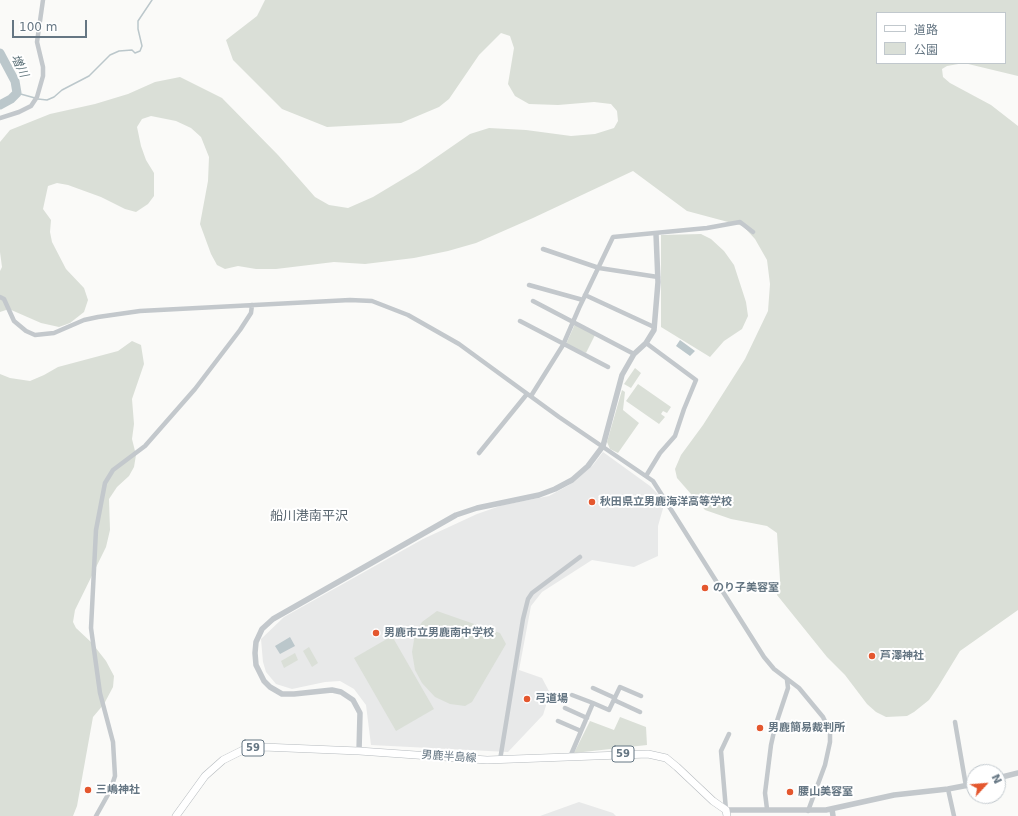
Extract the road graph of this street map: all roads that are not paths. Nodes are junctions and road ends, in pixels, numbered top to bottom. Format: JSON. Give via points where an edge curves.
{"nodes":[{"id":1,"x":43,"y":0,"type":"edge"},
{"id":2,"x":0,"y":118,"type":"edge"},
{"id":3,"x":753,"y":232,"type":"dead end"},
{"id":4,"x":656,"y":234,"type":"junction"},
{"id":5,"x":543,"y":249,"type":"dead end"},
{"id":6,"x":599,"y":268,"type":"junction"},
{"id":7,"x":658,"y":278,"type":"junction"},
{"id":8,"x":529,"y":285,"type":"dead end"},
{"id":9,"x":585,"y":295,"type":"junction"},
{"id":10,"x":0,"y":297,"type":"edge"},
{"id":11,"x":582,"y":300,"type":"junction"},
{"id":12,"x":533,"y":301,"type":"dead end"},
{"id":13,"x":252,"y":305,"type":"junction"},
{"id":14,"x":520,"y":321,"type":"dead end"},
{"id":15,"x":573,"y":322,"type":"junction"},
{"id":16,"x":654,"y":327,"type":"junction"},
{"id":17,"x":646,"y":343,"type":"junction"},
{"id":18,"x":563,"y":345,"type":"junction"},
{"id":19,"x":634,"y":354,"type":"junction"},
{"id":20,"x":608,"y":367,"type":"dead end"},
{"id":21,"x":529,"y":395,"type":"junction"},
{"id":22,"x":603,"y":446,"type":"junction"},
{"id":23,"x":480,"y":453,"type":"dead end"},
{"id":24,"x":646,"y":476,"type":"junction"},
{"id":25,"x":580,"y":557,"type":"dead end"},
{"id":26,"x":787,"y":680,"type":"junction"},
{"id":27,"x":593,"y":688,"type":"dead end"},
{"id":28,"x":572,"y":695,"type":"dead end"},
{"id":29,"x":641,"y":696,"type":"dead end"},
{"id":30,"x":615,"y":699,"type":"junction"},
{"id":31,"x":594,"y":703,"type":"junction"},
{"id":32,"x":565,"y":708,"type":"dead end"},
{"id":33,"x":640,"y":712,"type":"dead end"},
{"id":34,"x":587,"y":718,"type":"junction"},
{"id":35,"x":558,"y":721,"type":"dead end"},
{"id":36,"x":955,"y":722,"type":"dead end"},
{"id":37,"x":581,"y":731,"type":"junction"},
{"id":38,"x":729,"y":734,"type":"dead end"},
{"id":39,"x":359,"y":751,"type":"junction"},
{"id":40,"x":570,"y":758,"type":"junction"},
{"id":41,"x":500,"y":760,"type":"junction"},
{"id":42,"x":1018,"y":773,"type":"edge"},
{"id":43,"x":1006,"y":776,"type":"edge"},
{"id":44,"x":966,"y":786,"type":"joint"},
{"id":45,"x":948,"y":789,"type":"junction"},
{"id":46,"x":767,"y":809,"type":"junction"},
{"id":47,"x":832,"y":809,"type":"junction"},
{"id":48,"x":808,"y":811,"type":"junction"},
{"id":49,"x":726,"y":813,"type":"edge"},
{"id":50,"x":96,"y":816,"type":"edge"},
{"id":51,"x":176,"y":816,"type":"edge"},
{"id":52,"x":834,"y":816,"type":"edge"},
{"id":53,"x":954,"y":816,"type":"edge"}],
"edges":[{"from":1,"to":2,"type":"street","via":[[37,42],[43,76],[37,97],[31,106]]},
{"from":3,"to":4,"type":"street","via":[[740,222]]},
{"from":4,"to":6,"type":"street","via":[[613,237]]},
{"from":4,"to":7,"type":"street"},
{"from":5,"to":6,"type":"street"},
{"from":6,"to":7,"type":"street"},
{"from":6,"to":9,"type":"street"},
{"from":7,"to":16,"type":"street"},
{"from":8,"to":11,"type":"street"},
{"from":9,"to":11,"type":"street"},
{"from":9,"to":16,"type":"street"},
{"from":10,"to":13,"type":"street","via":[[4,299],[14,321],[35,335],[54,333],[84,320],[140,311]]},
{"from":11,"to":15,"type":"street"},
{"from":12,"to":15,"type":"street"},
{"from":13,"to":21,"type":"street","via":[[372,301],[408,315],[459,344]]},
{"from":13,"to":50,"type":"street","via":[[251,313],[240,330],[195,389],[145,446],[114,470],[104,483],[96,530],[91,628],[100,693],[113,742],[115,776]]},
{"from":14,"to":18,"type":"street"},
{"from":15,"to":18,"type":"street"},
{"from":15,"to":19,"type":"street"},
{"from":16,"to":17,"type":"street"},
{"from":17,"to":19,"type":"street"},
{"from":17,"to":24,"type":"street","via":[[696,380],[675,436],[660,453]]},
{"from":18,"to":20,"type":"street"},
{"from":18,"to":21,"type":"street"},
{"from":19,"to":22,"type":"street","via":[[622,375]]},
{"from":21,"to":22,"type":"street"},
{"from":21,"to":23,"type":"street"},
{"from":22,"to":24,"type":"street"},
{"from":22,"to":39,"type":"street","via":[[588,466],[555,490],[456,515],[273,618],[262,628],[256,642],[255,653],[256,665],[264,681],[282,694],[332,690],[341,692],[353,700],[360,713]]},
{"from":24,"to":26,"type":"street","via":[[653,481],[673,510],[764,657]]},
{"from":25,"to":41,"type":"street","via":[[532,593],[528,599]]},
{"from":26,"to":46,"type":"street","via":[[788,688],[775,726],[769,758],[765,793]]},
{"from":26,"to":48,"type":"street","via":[[793,682],[816,707],[830,732],[825,765]]},
{"from":27,"to":30,"type":"street"},
{"from":28,"to":31,"type":"street"},
{"from":29,"to":30,"type":"street","via":[[620,687]]},
{"from":30,"to":31,"type":"street","via":[[609,710]]},
{"from":30,"to":33,"type":"street"},
{"from":31,"to":34,"type":"street"},
{"from":32,"to":34,"type":"street"},
{"from":34,"to":37,"type":"street"},
{"from":35,"to":37,"type":"street"},
{"from":36,"to":44,"type":"street"},
{"from":37,"to":40,"type":"street"},
{"from":38,"to":49,"type":"street","via":[[721,751]]},
{"from":39,"to":41,"type":"main road","name":"男鹿半島線","number":"59"},
{"from":39,"to":51,"type":"main road","name":"男鹿半島線","number":"59","via":[[247,748],[223,760],[212,769]]},
{"from":40,"to":41,"type":"main road","name":"男鹿半島線","number":"59"},
{"from":40,"to":49,"type":"main road","name":"男鹿半島線","number":"59","via":[[659,755],[677,766]]},
{"from":42,"to":43,"type":"street"},
{"from":44,"to":45,"type":"street"},
{"from":45,"to":47,"type":"street","via":[[894,795]]},
{"from":45,"to":53,"type":"street"},
{"from":46,"to":48,"type":"street"},
{"from":46,"to":49,"type":"street"},
{"from":47,"to":48,"type":"street"},
{"from":47,"to":52,"type":"street"}]}
